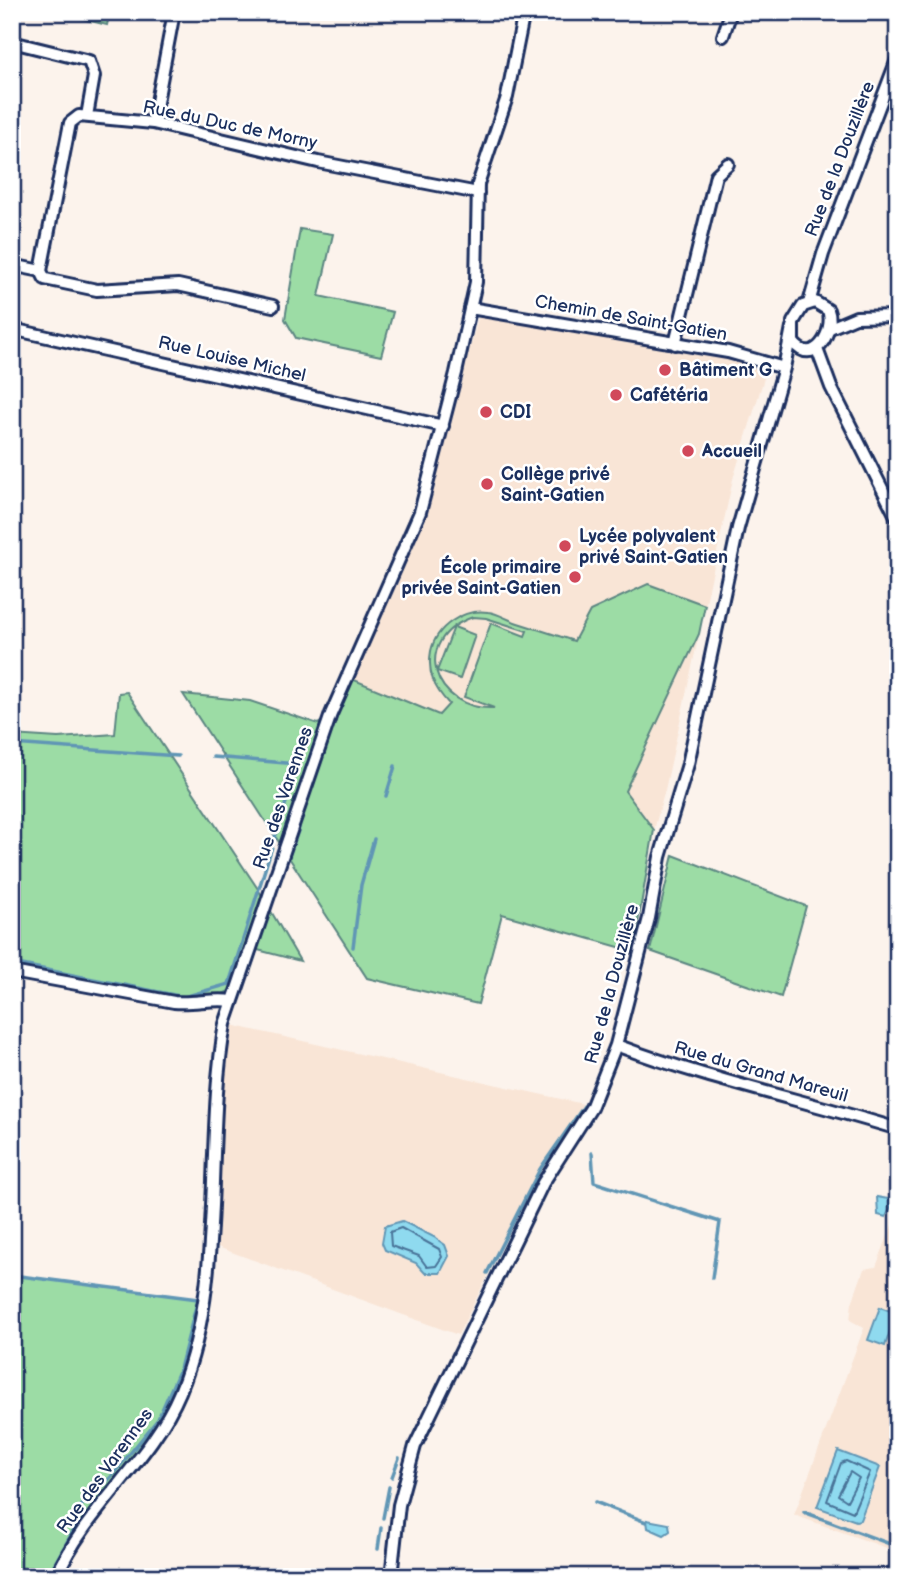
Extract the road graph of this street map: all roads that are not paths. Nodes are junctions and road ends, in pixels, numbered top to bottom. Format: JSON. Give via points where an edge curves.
{"nodes":[{"id":1,"x":174,"y":12,"type":"edge"},
{"id":2,"x":524,"y":12,"type":"edge"},
{"id":3,"x":731,"y":12,"type":"edge"},
{"id":4,"x":723,"y":36,"type":"dead end"},
{"id":5,"x":12,"y":42,"type":"edge"},
{"id":6,"x":898,"y":57,"type":"edge"},
{"id":7,"x":88,"y":116,"type":"junction"},
{"id":8,"x":153,"y":122,"type":"junction"},
{"id":9,"x":728,"y":164,"type":"dead end"},
{"id":10,"x":478,"y":193,"type":"junction"},
{"id":11,"x":12,"y":265,"type":"edge"},
{"id":12,"x":41,"y":271,"type":"junction"},
{"id":13,"x":817,"y":275,"type":"junction"},
{"id":14,"x":809,"y":303,"type":"junction"},
{"id":15,"x":273,"y":306,"type":"dead end"},
{"id":16,"x":470,"y":308,"type":"junction"},
{"id":17,"x":827,"y":309,"type":"junction"},
{"id":18,"x":898,"y":316,"type":"edge"},
{"id":19,"x":856,"y":317,"type":"junction"},
{"id":20,"x":792,"y":327,"type":"junction"},
{"id":21,"x":830,"y":328,"type":"junction"},
{"id":22,"x":12,"y":329,"type":"edge"},
{"id":23,"x":675,"y":344,"type":"junction"},
{"id":24,"x":798,"y":348,"type":"junction"},
{"id":25,"x":817,"y":349,"type":"junction"},
{"id":26,"x":784,"y":368,"type":"junction"},
{"id":27,"x":443,"y":426,"type":"junction"},
{"id":28,"x":894,"y":504,"type":"edge"},
{"id":29,"x":898,"y":520,"type":"edge"},
{"id":30,"x":12,"y":972,"type":"edge"},
{"id":31,"x":232,"y":1001,"type":"junction"},
{"id":32,"x":616,"y":1045,"type":"junction"},
{"id":33,"x":898,"y":1129,"type":"edge"},
{"id":34,"x":56,"y":1577,"type":"edge"},
{"id":35,"x":391,"y":1577,"type":"edge"}],
"edges":[{"from":1,"to":8,"type":"street"},
{"from":2,"to":10,"type":"street","name":"Rue des Varennes","via":[[507,97]]},
{"from":3,"to":4,"type":"street"},
{"from":5,"to":7,"type":"street","via":[[89,61],[94,76]]},
{"from":6,"to":13,"type":"street","name":"Rue de la Douzillère"},
{"from":7,"to":8,"type":"street","name":"Rue du Duc de Morny"},
{"from":7,"to":12,"type":"street","via":[[70,123]]},
{"from":8,"to":10,"type":"street","name":"Rue du Duc de Morny","via":[[318,162]]},
{"from":9,"to":23,"type":"street","via":[[716,174]]},
{"from":10,"to":16,"type":"street","name":"Rue des Varennes","via":[[478,260]]},
{"from":11,"to":12,"type":"street"},
{"from":12,"to":15,"type":"street","via":[[45,279],[97,290],[178,285]]},
{"from":13,"to":14,"type":"street","name":"Rue de la Douzillère"},
{"from":13,"to":17,"type":"street"},
{"from":14,"to":17,"type":"street"},
{"from":14,"to":20,"type":"street","via":[[799,309]]},
{"from":16,"to":23,"type":"street","name":"Chemin de Saint-Gatien"},
{"from":16,"to":27,"type":"street","name":"Rue des Varennes"},
{"from":17,"to":19,"type":"street"},
{"from":17,"to":21,"type":"street"},
{"from":18,"to":19,"type":"street"},
{"from":19,"to":21,"type":"street"},
{"from":20,"to":24,"type":"street"},
{"from":20,"to":26,"type":"street","name":"Rue de la Douzillère"},
{"from":21,"to":25,"type":"street"},
{"from":22,"to":27,"type":"street","name":"Rue Louise Michel"},
{"from":23,"to":26,"type":"street","name":"Chemin de Saint-Gatien","via":[[759,358]]},
{"from":24,"to":25,"type":"street"},
{"from":24,"to":26,"type":"street","name":"Rue de la Douzillère"},
{"from":25,"to":28,"type":"street","via":[[831,387]]},
{"from":26,"to":32,"type":"street","name":"Rue de la Douzillère","via":[[738,528],[688,764],[660,857],[647,929]]},
{"from":27,"to":31,"type":"street","name":"Rue des Varennes","via":[[420,512],[331,715]]},
{"from":28,"to":29,"type":"street"},
{"from":30,"to":31,"type":"street","via":[[174,1002]]},
{"from":31,"to":34,"type":"street","name":"Rue des Varennes","via":[[219,1073],[206,1296],[187,1374],[163,1425],[77,1538]]},
{"from":32,"to":33,"type":"street","name":"Rue du Grand Mareuil","via":[[742,1087]]},
{"from":32,"to":35,"type":"street","name":"Rue de la Douzillère","via":[[591,1108],[543,1183],[415,1447],[398,1505]]}]}
